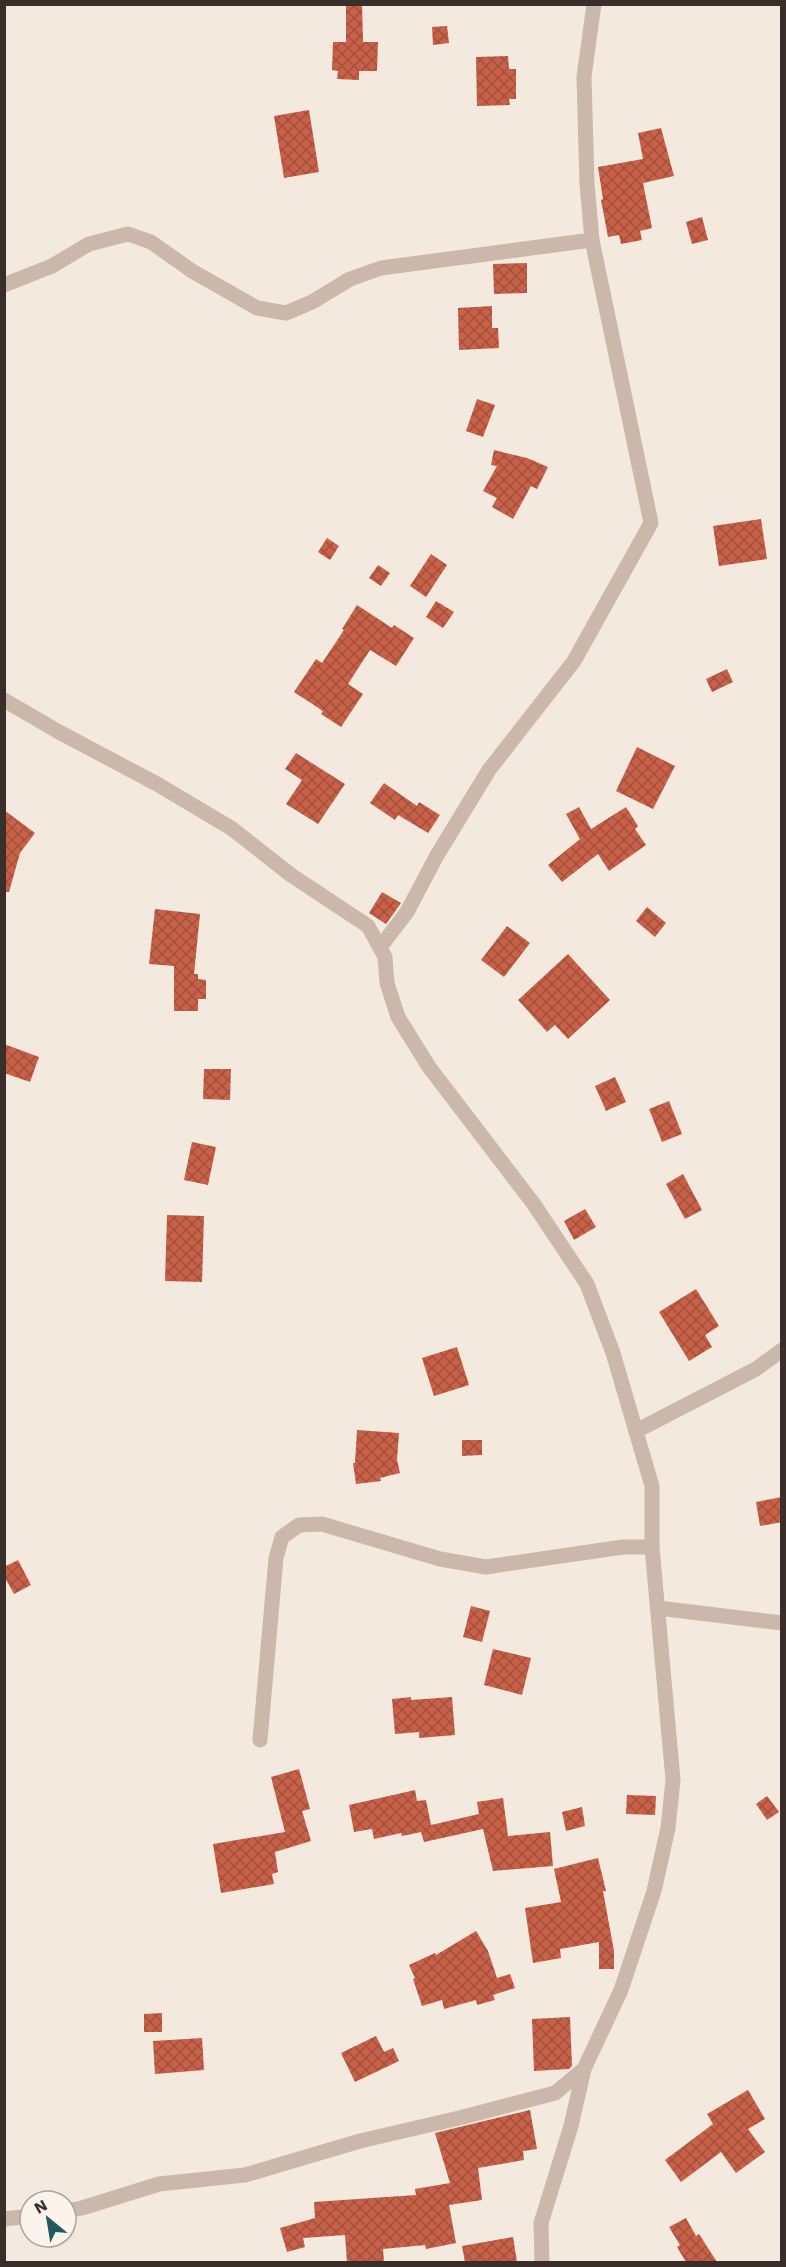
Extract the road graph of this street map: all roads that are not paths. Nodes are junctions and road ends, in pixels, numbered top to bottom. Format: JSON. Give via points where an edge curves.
{"nodes":[{"id":1,"x":594,"y":4,"type":"edge"},
{"id":2,"x":592,"y":240,"type":"junction"},
{"id":3,"x":4,"y":285,"type":"edge"},
{"id":4,"x":4,"y":700,"type":"edge"},
{"id":5,"x":381,"y":946,"type":"junction"},
{"id":6,"x":782,"y":1350,"type":"edge"},
{"id":7,"x":636,"y":1431,"type":"junction"},
{"id":8,"x":652,"y":1547,"type":"junction"},
{"id":9,"x":658,"y":1608,"type":"junction"},
{"id":10,"x":782,"y":1623,"type":"edge"},
{"id":11,"x":260,"y":1740,"type":"dead end"},
{"id":12,"x":584,"y":2069,"type":"junction"},
{"id":13,"x":78,"y":2209,"type":"edge"},
{"id":14,"x":542,"y":2262,"type":"edge"}],
"edges":[{"from":1,"to":2,"type":"street","via":[[584,77],[586,184]]},
{"from":2,"to":3,"type":"street","via":[[381,267],[286,312],[257,308],[151,242],[128,234],[89,244],[52,266]]},
{"from":2,"to":5,"type":"street","via":[[651,523],[574,661],[489,770],[407,912]]},
{"from":4,"to":5,"type":"street","via":[[231,828],[291,875],[369,927]]},
{"from":5,"to":7,"type":"street","via":[[398,1017],[429,1067],[533,1203],[587,1284]]},
{"from":6,"to":7,"type":"street","via":[[756,1369]]},
{"from":7,"to":8,"type":"street","via":[[652,1486]]},
{"from":8,"to":9,"type":"street"},
{"from":8,"to":11,"type":"street","via":[[623,1547],[486,1567],[440,1559],[322,1524],[299,1525],[282,1537],[276,1558]]},
{"from":9,"to":10,"type":"street"},
{"from":9,"to":12,"type":"street","via":[[673,1780],[668,1828],[654,1891],[621,1990]]},
{"from":12,"to":13,"type":"street","via":[[555,2093],[360,2141],[245,2175],[159,2184]]},
{"from":12,"to":14,"type":"street","via":[[541,2223]]}]}
